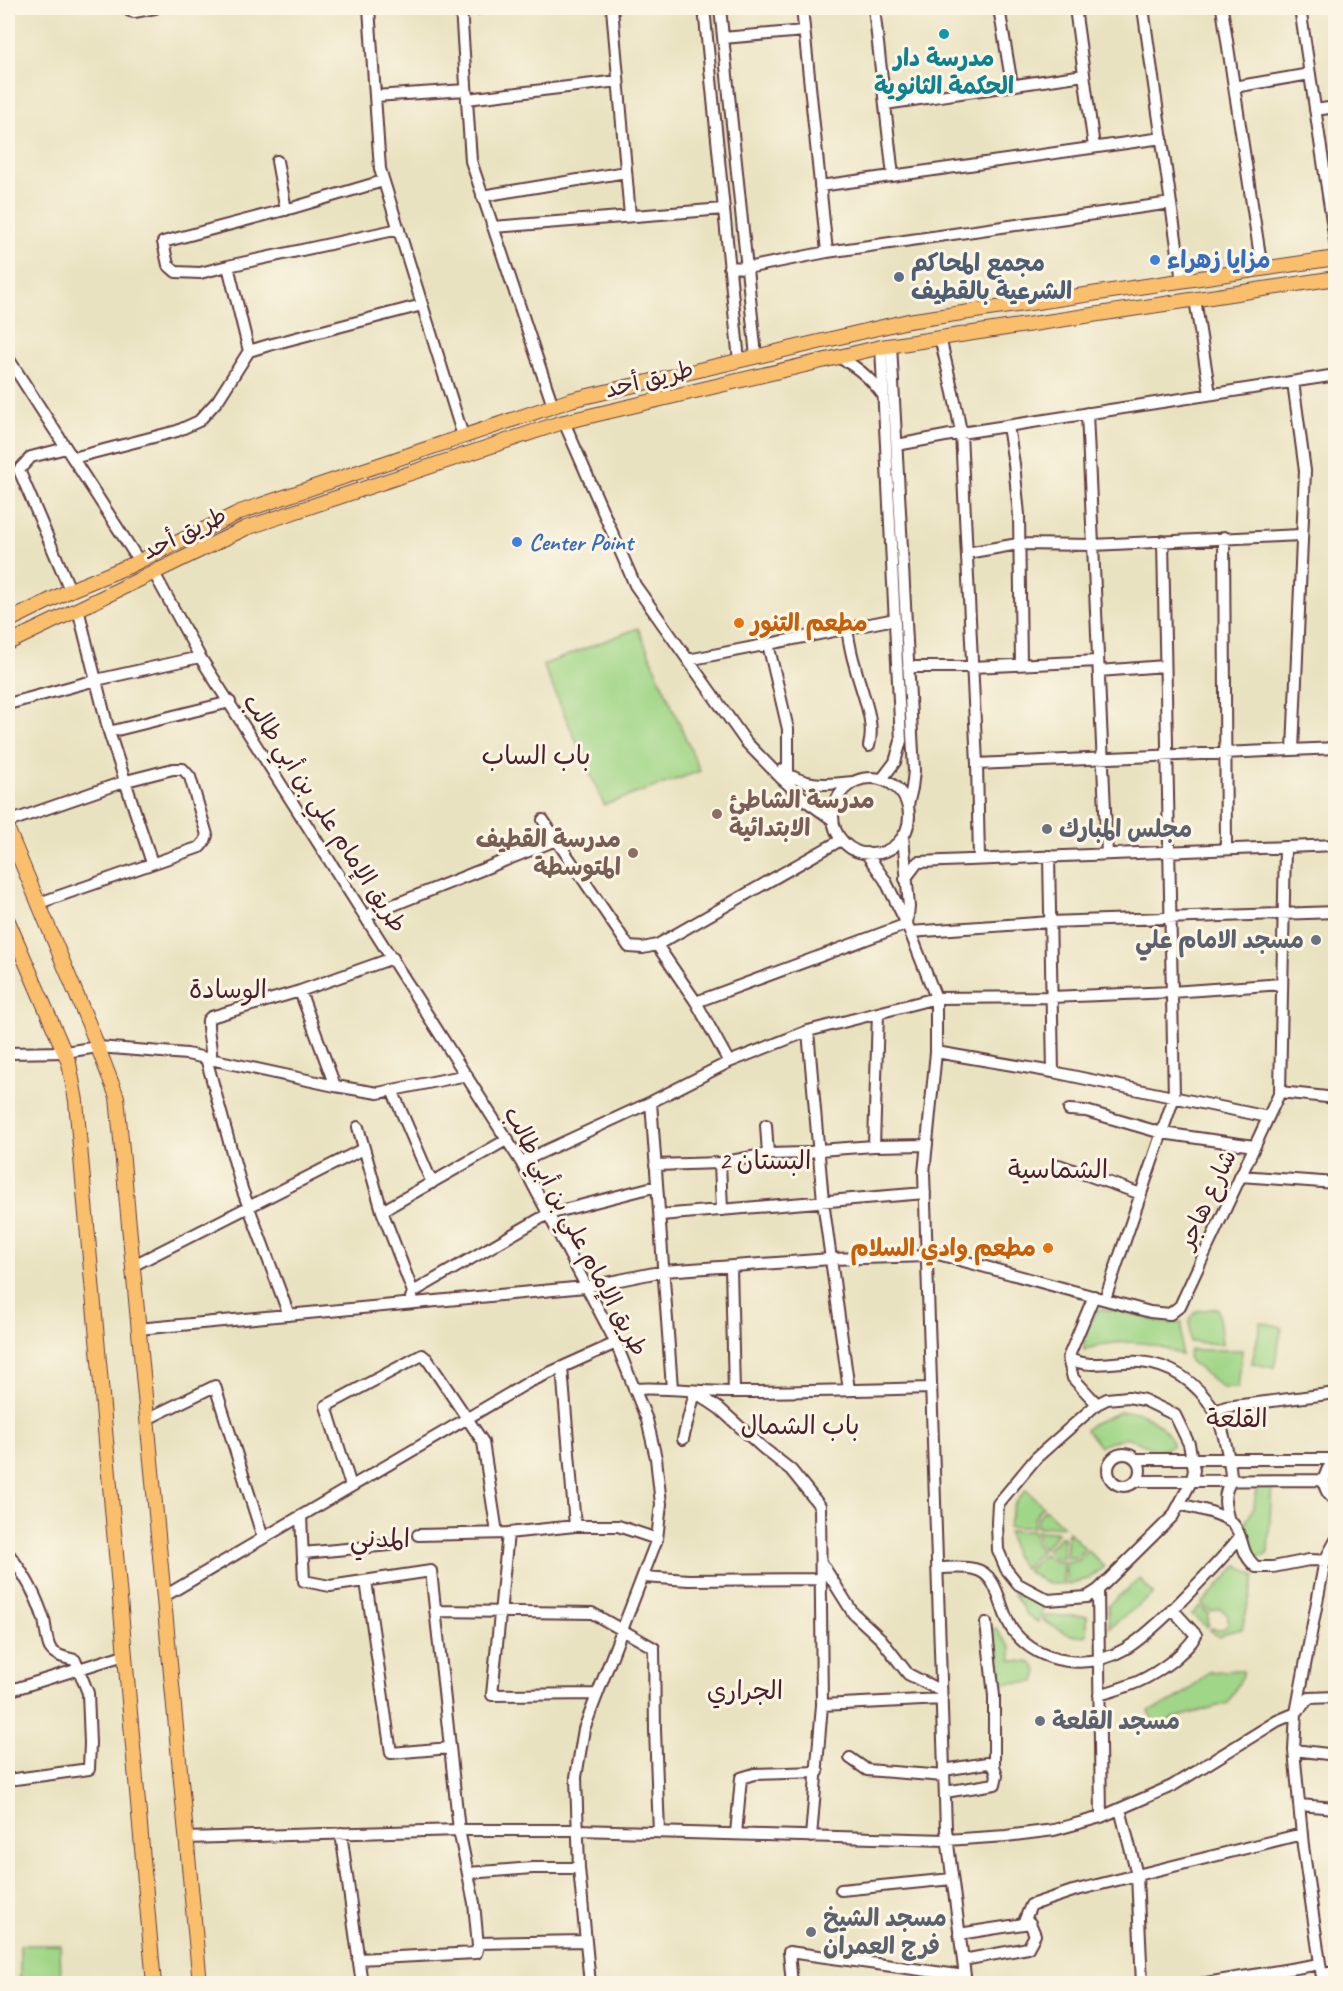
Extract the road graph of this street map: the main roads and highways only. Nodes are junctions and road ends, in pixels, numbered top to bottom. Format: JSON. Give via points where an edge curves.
{"nodes":[{"id":1,"x":1335,"y":258,"type":"edge"},
{"id":2,"x":1335,"y":278,"type":"edge"},
{"id":3,"x":8,"y":621,"type":"edge"},
{"id":4,"x":8,"y":643,"type":"edge"},
{"id":5,"x":8,"y":830,"type":"edge"},
{"id":6,"x":8,"y":921,"type":"edge"},
{"id":7,"x":154,"y":1983,"type":"edge"},
{"id":8,"x":200,"y":1983,"type":"edge"}],
"edges":[{"from":1,"to":3,"type":"main road","name":"طريق أحد","via":[[908,321],[553,406],[249,508]]},
{"from":2,"to":4,"type":"main road","name":"طريق أحد","via":[[886,346],[564,422],[246,528]]},
{"from":5,"to":8,"type":"main road","via":[[117,1097]]},
{"from":6,"to":7,"type":"main road","via":[[65,1052],[76,1101]]}]}
